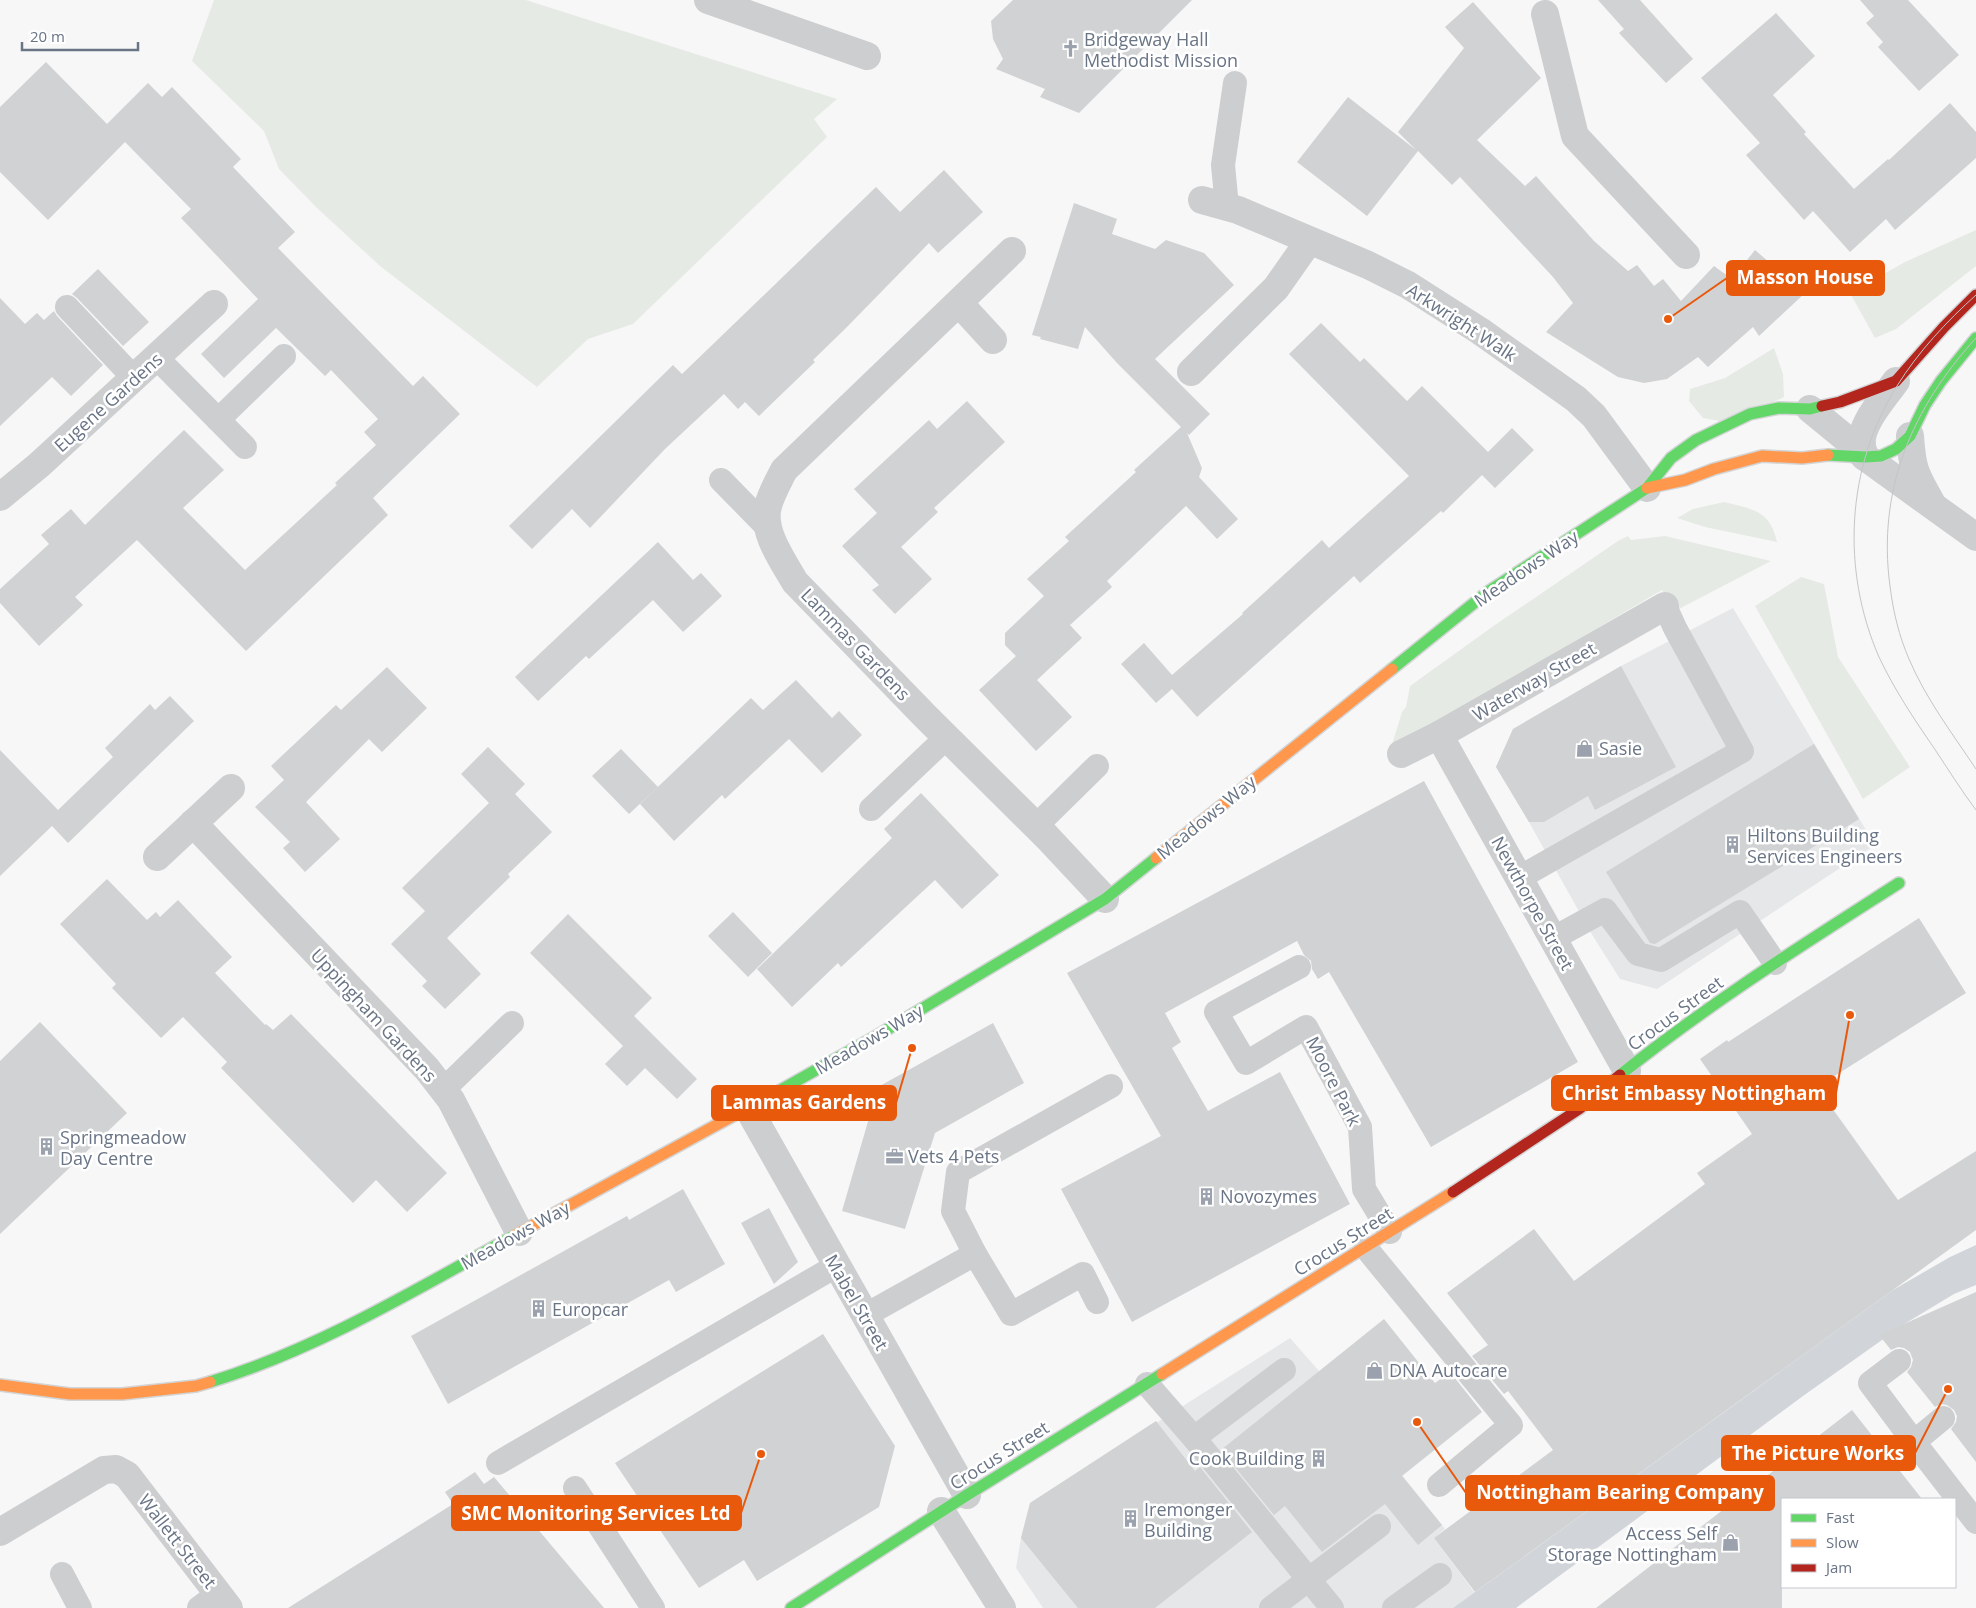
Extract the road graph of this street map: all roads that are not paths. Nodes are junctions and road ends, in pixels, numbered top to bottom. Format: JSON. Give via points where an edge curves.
{"nodes":[{"id":1,"x":708,"y":0,"type":"edge"},
{"id":2,"x":1544,"y":5,"type":"edge"},
{"id":3,"x":867,"y":56,"type":"dead end"},
{"id":4,"x":1235,"y":83,"type":"dead end"},
{"id":5,"x":1222,"y":205,"type":"joint"},
{"id":6,"x":1309,"y":241,"type":"junction"},
{"id":7,"x":1012,"y":251,"type":"dead end"},
{"id":8,"x":1686,"y":255,"type":"dead end"},
{"id":9,"x":1976,"y":295,"type":"edge"},
{"id":10,"x":959,"y":303,"type":"junction"},
{"id":11,"x":214,"y":304,"type":"dead end"},
{"id":12,"x":68,"y":307,"type":"dead end"},
{"id":13,"x":1976,"y":338,"type":"edge"},
{"id":14,"x":993,"y":340,"type":"dead end"},
{"id":15,"x":284,"y":356,"type":"dead end"},
{"id":16,"x":157,"y":358,"type":"junction"},
{"id":17,"x":1191,"y":372,"type":"dead end"},
{"id":18,"x":134,"y":378,"type":"junction"},
{"id":19,"x":1896,"y":381,"type":"junction"},
{"id":20,"x":1810,"y":409,"type":"junction"},
{"id":21,"x":218,"y":420,"type":"junction"},
{"id":22,"x":1910,"y":436,"type":"junction"},
{"id":23,"x":244,"y":447,"type":"dead end"},
{"id":24,"x":1865,"y":457,"type":"junction"},
{"id":25,"x":721,"y":480,"type":"dead end"},
{"id":26,"x":1647,"y":488,"type":"junction"},
{"id":27,"x":0,"y":496,"type":"edge"},
{"id":28,"x":1933,"y":505,"type":"junction"},
{"id":29,"x":768,"y":528,"type":"junction"},
{"id":30,"x":1976,"y":537,"type":"edge"},
{"id":31,"x":1665,"y":606,"type":"joint"},
{"id":32,"x":1439,"y":735,"type":"junction"},
{"id":33,"x":947,"y":737,"type":"junction"},
{"id":34,"x":1401,"y":754,"type":"dead end"},
{"id":35,"x":1097,"y":766,"type":"dead end"},
{"id":36,"x":230,"y":788,"type":"dead end"},
{"id":37,"x":871,"y":809,"type":"dead end"},
{"id":38,"x":193,"y":823,"type":"junction"},
{"id":39,"x":1036,"y":826,"type":"junction"},
{"id":40,"x":157,"y":857,"type":"dead end"},
{"id":41,"x":1519,"y":878,"type":"junction"},
{"id":42,"x":1898,"y":884,"type":"dead end"},
{"id":43,"x":1105,"y":899,"type":"junction"},
{"id":44,"x":1552,"y":939,"type":"junction"},
{"id":45,"x":1775,"y":962,"type":"junction"},
{"id":46,"x":1299,"y":967,"type":"dead end"},
{"id":47,"x":512,"y":1022,"type":"dead end"},
{"id":48,"x":1628,"y":1071,"type":"junction"},
{"id":49,"x":1111,"y":1086,"type":"dead end"},
{"id":50,"x":443,"y":1090,"type":"junction"},
{"id":51,"x":748,"y":1108,"type":"junction"},
{"id":52,"x":519,"y":1232,"type":"junction"},
{"id":53,"x":1390,"y":1232,"type":"junction"},
{"id":54,"x":1366,"y":1248,"type":"junction"},
{"id":55,"x":975,"y":1254,"type":"junction"},
{"id":56,"x":836,"y":1266,"type":"junction"},
{"id":57,"x":1097,"y":1302,"type":"dead end"},
{"id":58,"x":864,"y":1316,"type":"junction"},
{"id":59,"x":1899,"y":1361,"type":"dead end"},
{"id":60,"x":1284,"y":1370,"type":"dead end"},
{"id":61,"x":1147,"y":1384,"type":"junction"},
{"id":62,"x":0,"y":1385,"type":"edge"},
{"id":63,"x":1943,"y":1418,"type":"dead end"},
{"id":64,"x":1194,"y":1438,"type":"junction"},
{"id":65,"x":1914,"y":1442,"type":"junction"},
{"id":66,"x":498,"y":1463,"type":"dead end"},
{"id":67,"x":1439,"y":1485,"type":"dead end"},
{"id":68,"x":575,"y":1488,"type":"dead end"},
{"id":69,"x":967,"y":1495,"type":"junction"},
{"id":70,"x":941,"y":1511,"type":"junction"},
{"id":71,"x":1976,"y":1522,"type":"edge"},
{"id":72,"x":1379,"y":1526,"type":"dead end"},
{"id":73,"x":0,"y":1532,"type":"edge"},
{"id":74,"x":62,"y":1574,"type":"dead end"},
{"id":75,"x":1440,"y":1575,"type":"dead end"},
{"id":76,"x":1309,"y":1579,"type":"junction"},
{"id":77,"x":215,"y":1603,"type":"edge"},
{"id":78,"x":80,"y":1608,"type":"edge"},
{"id":79,"x":653,"y":1608,"type":"edge"},
{"id":80,"x":791,"y":1608,"type":"edge"},
{"id":81,"x":1002,"y":1608,"type":"edge"},
{"id":82,"x":1271,"y":1608,"type":"edge"},
{"id":83,"x":1332,"y":1608,"type":"edge"},
{"id":84,"x":1394,"y":1608,"type":"edge"}],
"edges":[{"from":1,"to":3,"type":"street"},
{"from":2,"to":8,"type":"street","via":[[1575,136]]},
{"from":4,"to":5,"type":"lane","via":[[1223,164]]},
{"from":5,"to":6,"type":"street","name":"Arkwright Walk"},
{"from":6,"to":17,"type":"street","via":[[1276,288]]},
{"from":6,"to":26,"type":"street","name":"Arkwright Walk","via":[[1408,285],[1576,399],[1594,416]]},
{"from":7,"to":10,"type":"street","name":"Lammas Gardens"},
{"from":9,"to":19,"type":"street","name":"Meadows Way"},
{"from":10,"to":14,"type":"street"},
{"from":10,"to":29,"type":"street","name":"Lammas Gardens","via":[[784,470],[767,507]]},
{"from":11,"to":16,"type":"street","name":"Eugene Gardens"},
{"from":12,"to":18,"type":"lane"},
{"from":13,"to":22,"type":"street","name":"Meadows Way","via":[[1941,381]]},
{"from":15,"to":21,"type":"lane"},
{"from":16,"to":18,"type":"street","name":"Eugene Gardens"},
{"from":16,"to":21,"type":"lane"},
{"from":18,"to":27,"type":"street","name":"Eugene Gardens","via":[[39,465]]},
{"from":19,"to":20,"type":"street","name":"Meadows Way","via":[[1840,402]]},
{"from":19,"to":24,"type":"street","name":"Meadows Way","via":[[1863,431],[1861,444]]},
{"from":20,"to":24,"type":"street"},
{"from":20,"to":26,"type":"street","name":"Meadows Way","via":[[1778,408],[1750,414],[1696,440],[1671,458]]},
{"from":21,"to":23,"type":"lane"},
{"from":22,"to":24,"type":"street","name":"Meadows Way","via":[[1896,449],[1881,456]]},
{"from":22,"to":28,"type":"street","via":[[1912,463]]},
{"from":24,"to":26,"type":"street","name":"Meadows Way","via":[[1832,454],[1802,458],[1762,456]]},
{"from":24,"to":28,"type":"street"},
{"from":25,"to":29,"type":"lane","name":"Lammas Gardens"},
{"from":26,"to":43,"type":"street","name":"Meadows Way","via":[[1489,591]]},
{"from":28,"to":30,"type":"street"},
{"from":29,"to":33,"type":"street","name":"Lammas Gardens","via":[[795,582]]},
{"from":31,"to":32,"type":"street","name":"Waterway Street"},
{"from":31,"to":41,"type":"lane","via":[[1742,751]]},
{"from":32,"to":34,"type":"street","name":"Waterway Street"},
{"from":32,"to":41,"type":"street","name":"Newthorpe Street"},
{"from":33,"to":37,"type":"lane"},
{"from":33,"to":39,"type":"street","name":"Lammas Gardens"},
{"from":35,"to":39,"type":"lane"},
{"from":36,"to":38,"type":"street"},
{"from":38,"to":40,"type":"street"},
{"from":38,"to":50,"type":"street","name":"Uppingham Gardens"},
{"from":39,"to":43,"type":"street","name":"Lammas Gardens"},
{"from":41,"to":44,"type":"street","name":"Newthorpe Street"},
{"from":42,"to":45,"type":"street","name":"Crocus Street"},
{"from":43,"to":51,"type":"street","name":"Meadows Way","via":[[878,1036]]},
{"from":44,"to":45,"type":"lane","via":[[1605,910],[1638,954],[1661,960],[1740,912]]},
{"from":44,"to":48,"type":"street","name":"Newthorpe Street"},
{"from":45,"to":48,"type":"street","name":"Crocus Street","via":[[1658,1045]]},
{"from":46,"to":53,"type":"lane","name":"Moore Park","via":[[1216,1012],[1246,1063],[1306,1027],[1360,1127],[1364,1189]]},
{"from":47,"to":50,"type":"lane"},
{"from":48,"to":53,"type":"street","name":"Crocus Street","via":[[1542,1135]]},
{"from":49,"to":55,"type":"lane","via":[[958,1172],[954,1211]]},
{"from":50,"to":52,"type":"street","name":"Uppingham Gardens"},
{"from":51,"to":52,"type":"street","name":"Meadows Way"},
{"from":51,"to":56,"type":"street","name":"Mabel Street"},
{"from":52,"to":62,"type":"street","name":"Meadows Way","via":[[368,1316],[270,1362],[196,1386],[122,1394],[70,1394]]},
{"from":53,"to":54,"type":"street","name":"Crocus Street"},
{"from":54,"to":61,"type":"street","name":"Crocus Street"},
{"from":54,"to":67,"type":"lane","via":[[1511,1425]]},
{"from":55,"to":57,"type":"lane","via":[[1011,1314],[1083,1274]]},
{"from":55,"to":58,"type":"lane"},
{"from":56,"to":58,"type":"street","name":"Mabel Street"},
{"from":56,"to":66,"type":"lane"},
{"from":58,"to":69,"type":"street","name":"Mabel Street"},
{"from":59,"to":65,"type":"lane","via":[[1870,1383]]},
{"from":60,"to":64,"type":"lane"},
{"from":61,"to":64,"type":"lane"},
{"from":61,"to":69,"type":"street","name":"Crocus Street"},
{"from":63,"to":65,"type":"lane"},
{"from":64,"to":76,"type":"lane"},
{"from":65,"to":71,"type":"lane"},
{"from":68,"to":79,"type":"lane"},
{"from":69,"to":70,"type":"street","name":"Crocus Street"},
{"from":70,"to":80,"type":"street","name":"Crocus Street"},
{"from":70,"to":81,"type":"street"},
{"from":72,"to":76,"type":"lane"},
{"from":73,"to":77,"type":"street","name":"Wallett Street","via":[[104,1470],[116,1469],[127,1475]]},
{"from":74,"to":78,"type":"lane"},
{"from":75,"to":84,"type":"lane"},
{"from":76,"to":82,"type":"lane"},
{"from":76,"to":83,"type":"lane"}]}
